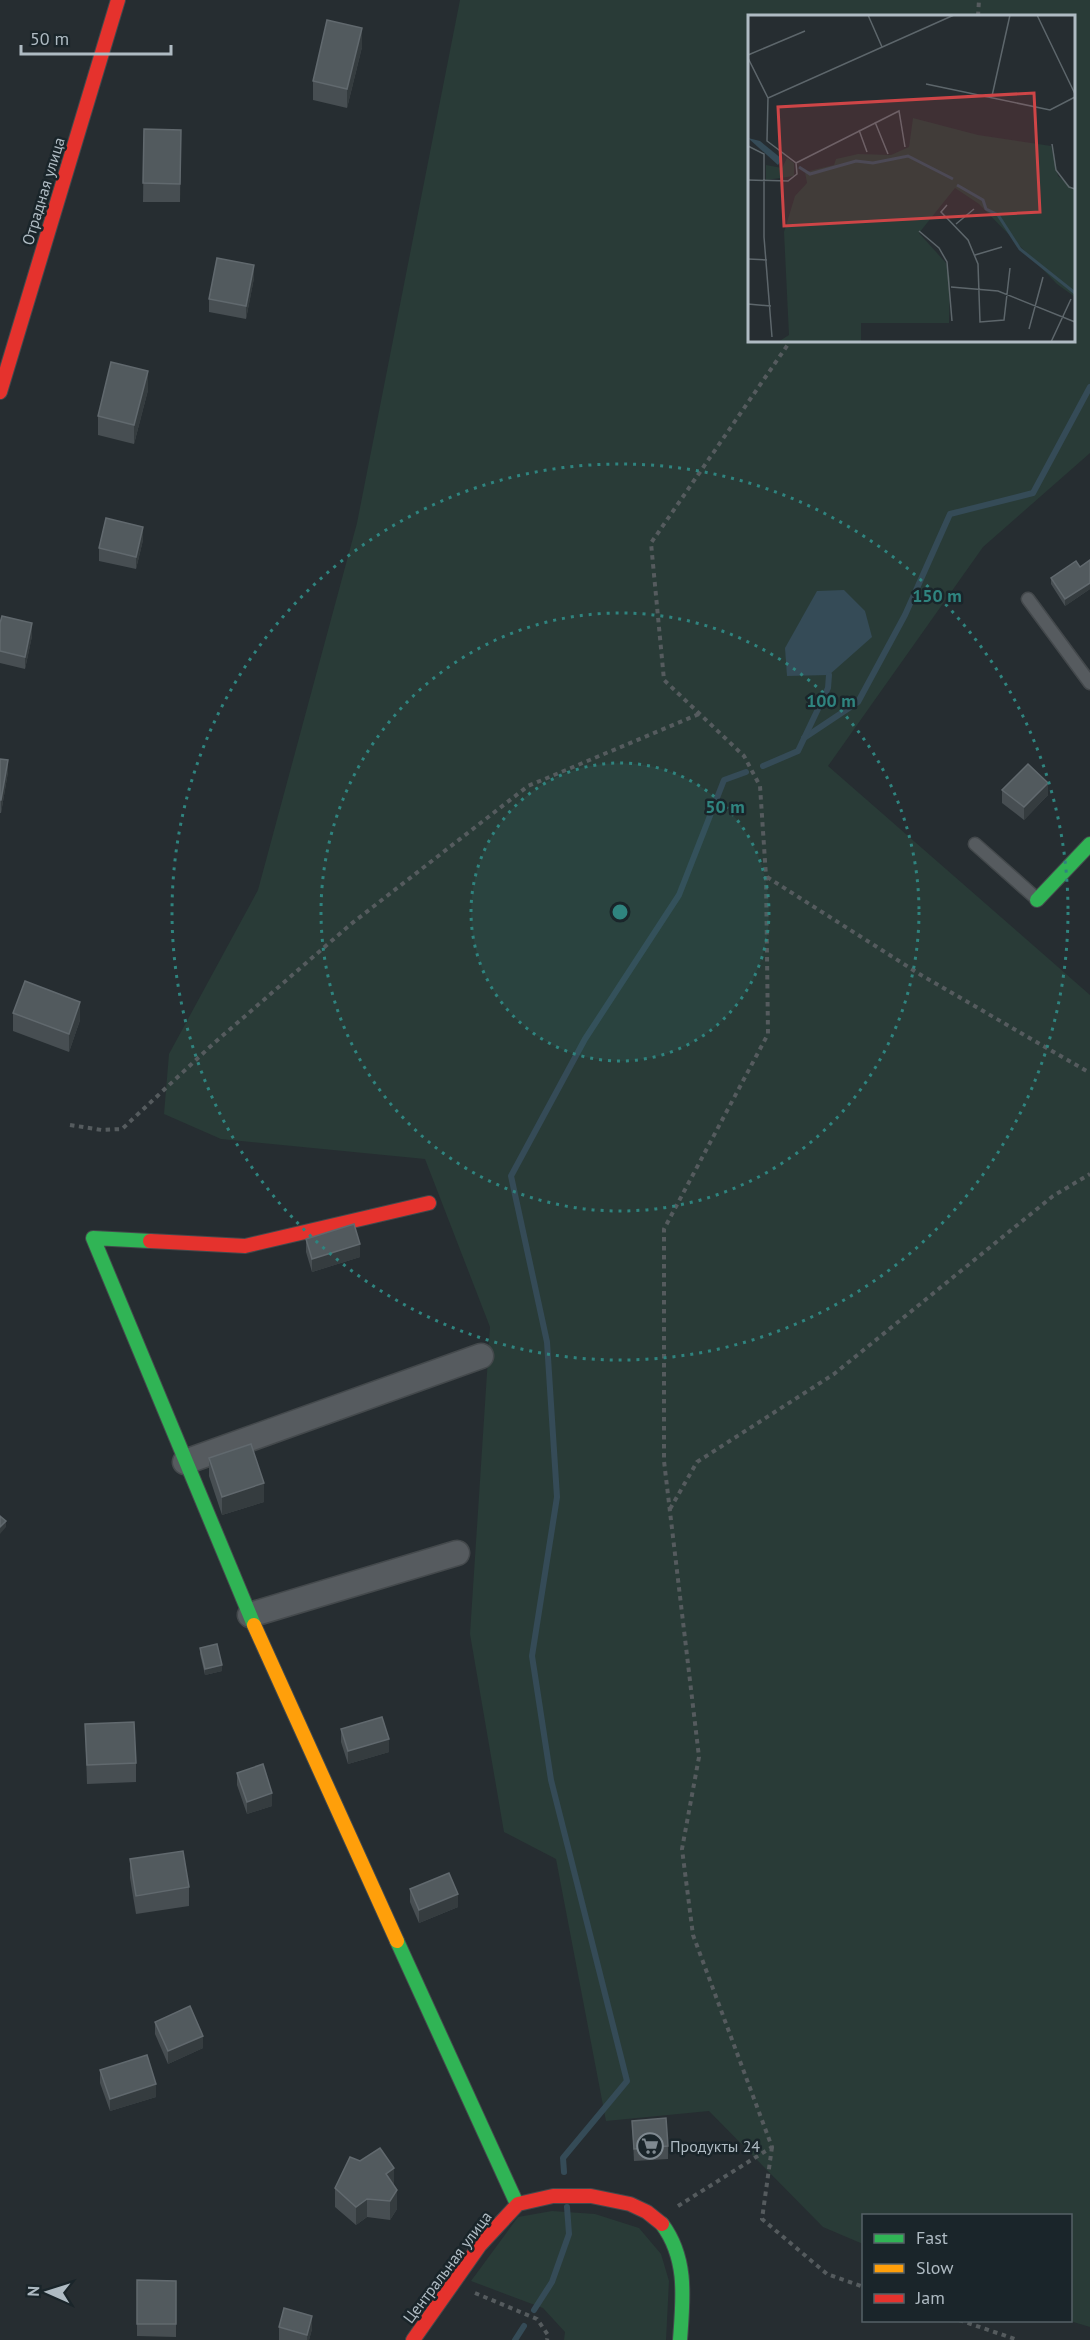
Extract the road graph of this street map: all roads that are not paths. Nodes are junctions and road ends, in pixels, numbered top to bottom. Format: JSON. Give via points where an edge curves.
{"nodes":[{"id":1,"x":118,"y":0,"type":"edge"},
{"id":2,"x":1,"y":383,"type":"edge"},
{"id":3,"x":1028,"y":599,"type":"dead end"},
{"id":4,"x":1090,"y":682,"type":"edge"},
{"id":5,"x":975,"y":844,"type":"dead end"},
{"id":6,"x":1090,"y":844,"type":"edge"},
{"id":7,"x":1037,"y":900,"type":"joint"},
{"id":8,"x":429,"y":1203,"type":"dead end"},
{"id":9,"x":481,"y":1356,"type":"dead end"},
{"id":10,"x":185,"y":1462,"type":"junction"},
{"id":11,"x":457,"y":1553,"type":"dead end"},
{"id":12,"x":250,"y":1615,"type":"junction"},
{"id":13,"x":518,"y":2204,"type":"junction"},
{"id":14,"x":413,"y":2340,"type":"edge"},
{"id":15,"x":680,"y":2340,"type":"edge"}],
"edges":[{"from":1,"to":2,"type":"street","name":"Отрадная улица"},
{"from":3,"to":4,"type":"lane"},
{"from":5,"to":7,"type":"lane"},
{"from":6,"to":7,"type":"street"},
{"from":8,"to":10,"type":"street","via":[[245,1246],[93,1239]]},
{"from":9,"to":10,"type":"street"},
{"from":10,"to":12,"type":"street"},
{"from":11,"to":12,"type":"street"},
{"from":12,"to":13,"type":"street"},
{"from":13,"to":14,"type":"street","name":"Центральная улица","via":[[495,2228]]},
{"from":13,"to":15,"type":"street","via":[[556,2195],[589,2194],[621,2200],[658,2218],[672,2237],[680,2261]]}]}
